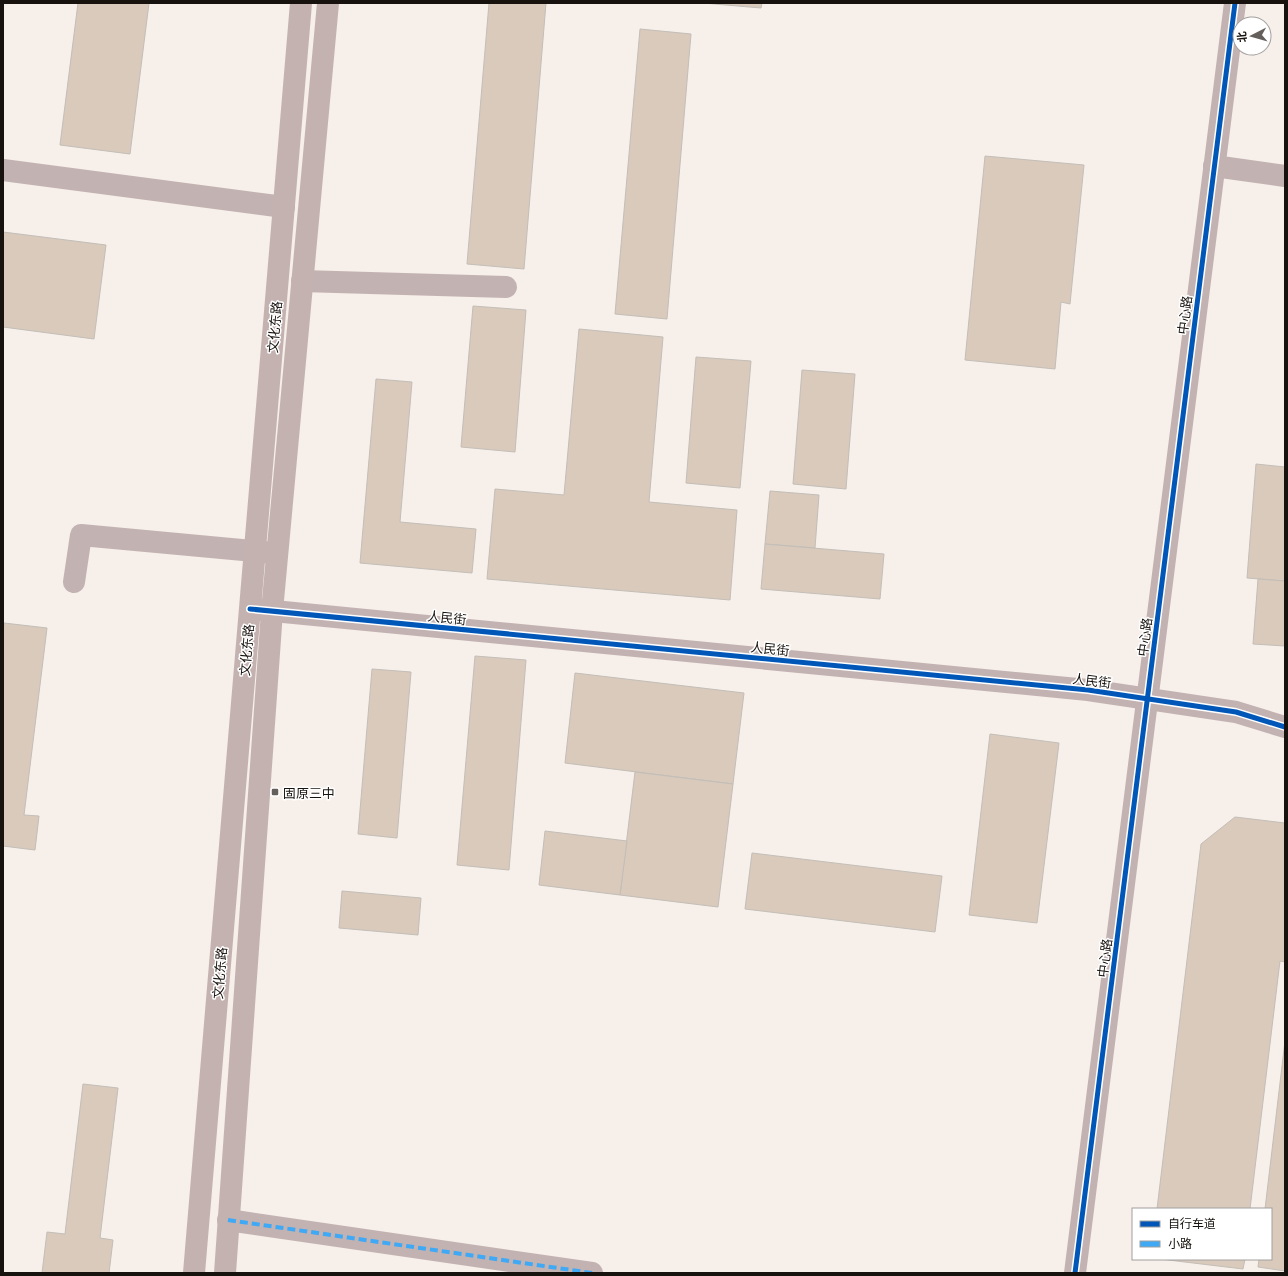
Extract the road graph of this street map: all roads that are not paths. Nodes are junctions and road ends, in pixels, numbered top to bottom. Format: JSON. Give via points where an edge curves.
{"nodes":[{"id":1,"x":301,"y":3,"type":"edge"},
{"id":2,"x":328,"y":3,"type":"edge"},
{"id":3,"x":1235,"y":3,"type":"edge"},
{"id":4,"x":1214,"y":166,"type":"junction"},
{"id":5,"x":3,"y":170,"type":"edge"},
{"id":6,"x":1285,"y":176,"type":"edge"},
{"id":7,"x":284,"y":207,"type":"junction"},
{"id":8,"x":302,"y":281,"type":"junction"},
{"id":9,"x":506,"y":287,"type":"dead end"},
{"id":10,"x":254,"y":552,"type":"junction"},
{"id":11,"x":277,"y":554,"type":"junction"},
{"id":12,"x":74,"y":582,"type":"dead end"},
{"id":13,"x":250,"y":609,"type":"junction"},
{"id":14,"x":272,"y":611,"type":"junction"},
{"id":15,"x":1147,"y":699,"type":"junction"},
{"id":16,"x":1285,"y":727,"type":"edge"},
{"id":17,"x":228,"y":1220,"type":"junction"},
{"id":18,"x":194,"y":1273,"type":"edge"},
{"id":19,"x":225,"y":1273,"type":"edge"},
{"id":20,"x":592,"y":1273,"type":"edge"},
{"id":21,"x":1075,"y":1273,"type":"edge"}],
"edges":[{"from":1,"to":7,"type":"main road","name":"文化东路"},
{"from":2,"to":8,"type":"main road","name":"文化东路"},
{"from":3,"to":4,"type":"street","name":"中心路"},
{"from":4,"to":6,"type":"street"},
{"from":4,"to":15,"type":"street","name":"中心路"},
{"from":5,"to":7,"type":"street"},
{"from":7,"to":10,"type":"main road","name":"文化东路"},
{"from":8,"to":9,"type":"street"},
{"from":8,"to":11,"type":"main road","name":"文化东路"},
{"from":10,"to":11,"type":"street"},
{"from":10,"to":12,"type":"street","via":[[81,535]]},
{"from":10,"to":13,"type":"main road","name":"文化东路"},
{"from":11,"to":14,"type":"main road","name":"文化东路"},
{"from":13,"to":14,"type":"street","name":"人民街"},
{"from":13,"to":18,"type":"main road","name":"文化东路"},
{"from":14,"to":15,"type":"street","name":"人民街","via":[[1081,690]]},
{"from":14,"to":17,"type":"main road","name":"文化东路"},
{"from":15,"to":16,"type":"street","name":"人民街","via":[[1236,712]]},
{"from":15,"to":21,"type":"street","name":"中心路"},
{"from":17,"to":19,"type":"main road","name":"文化东路"},
{"from":17,"to":20,"type":"street"}]}
